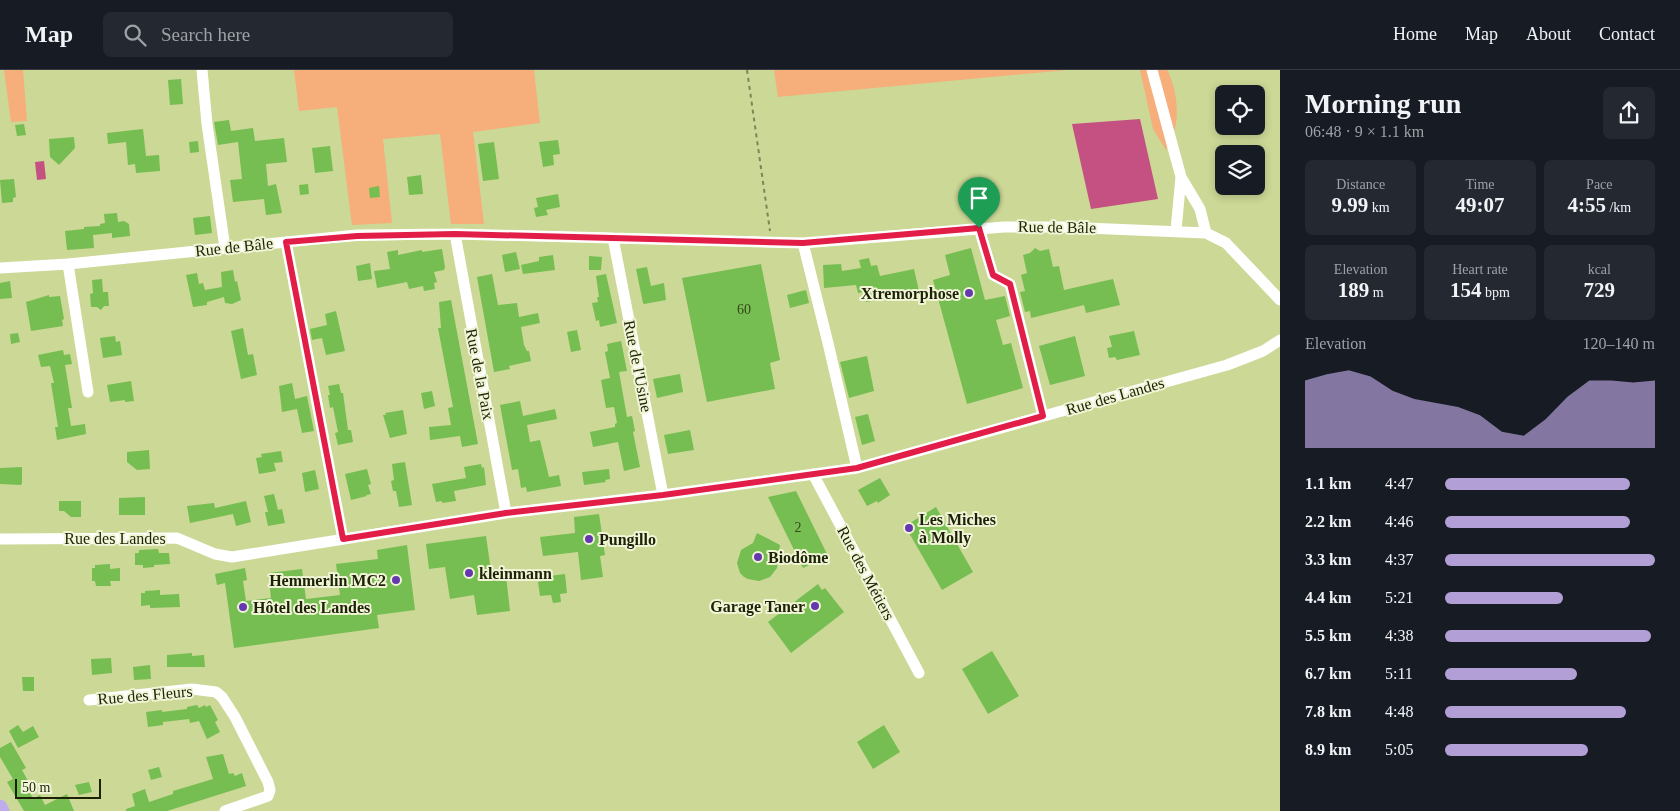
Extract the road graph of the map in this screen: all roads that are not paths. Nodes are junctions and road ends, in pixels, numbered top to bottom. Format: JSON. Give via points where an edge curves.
{"nodes":[{"id":1,"x":202,"y":70,"type":"edge"},
{"id":2,"x":1152,"y":70,"type":"edge"},
{"id":3,"x":1181,"y":177,"type":"junction"},
{"id":4,"x":979,"y":228,"type":"junction"},
{"id":5,"x":1176,"y":230,"type":"junction"},
{"id":6,"x":1206,"y":233,"type":"junction"},
{"id":7,"x":455,"y":234,"type":"junction"},
{"id":8,"x":613,"y":238,"type":"junction"},
{"id":9,"x":286,"y":242,"type":"junction"},
{"id":10,"x":803,"y":243,"type":"junction"},
{"id":11,"x":225,"y":248,"type":"junction"},
{"id":12,"x":68,"y":264,"type":"junction"},
{"id":13,"x":0,"y":268,"type":"edge"},
{"id":14,"x":1280,"y":300,"type":"edge"},
{"id":15,"x":1280,"y":340,"type":"edge"},
{"id":16,"x":88,"y":392,"type":"dead end"},
{"id":17,"x":1043,"y":416,"type":"junction"},
{"id":18,"x":857,"y":468,"type":"junction"},
{"id":19,"x":814,"y":474,"type":"junction"},
{"id":20,"x":663,"y":495,"type":"junction"},
{"id":21,"x":506,"y":513,"type":"junction"},
{"id":22,"x":0,"y":539,"type":"edge"},
{"id":23,"x":343,"y":539,"type":"junction"},
{"id":24,"x":918,"y":673,"type":"dead end"},
{"id":25,"x":88,"y":700,"type":"dead end"},
{"id":26,"x":0,"y":807,"type":"edge"},
{"id":27,"x":2,"y":811,"type":"edge"},
{"id":28,"x":225,"y":811,"type":"edge"}],
"edges":[{"from":1,"to":11,"type":"street"},
{"from":2,"to":3,"type":"street"},
{"from":3,"to":5,"type":"street"},
{"from":3,"to":6,"type":"street","via":[[1200,209]]},
{"from":4,"to":5,"type":"street","name":"Rue de Bâle"},
{"from":4,"to":10,"type":"street","name":"Rue de Bâle"},
{"from":4,"to":17,"type":"street","via":[[993,275],[1010,284]]},
{"from":5,"to":6,"type":"street","name":"Rue de Bâle"},
{"from":6,"to":14,"type":"street","name":"Rue de Bâle","via":[[1226,243]]},
{"from":7,"to":8,"type":"street","name":"Rue de Bâle"},
{"from":7,"to":9,"type":"street","name":"Rue de Bâle","via":[[357,236]]},
{"from":7,"to":21,"type":"street","name":"Rue de la Paix"},
{"from":8,"to":10,"type":"street","name":"Rue de Bâle"},
{"from":8,"to":20,"type":"street","name":"Rue de l'Usine"},
{"from":9,"to":11,"type":"street","name":"Rue de Bâle"},
{"from":9,"to":23,"type":"street"},
{"from":10,"to":18,"type":"street"},
{"from":11,"to":12,"type":"street","name":"Rue de Bâle"},
{"from":12,"to":13,"type":"street","name":"Rue de Bâle"},
{"from":12,"to":16,"type":"street"},
{"from":15,"to":17,"type":"street","name":"Rue des Landes","via":[[1263,351],[1227,364]]},
{"from":17,"to":18,"type":"street","name":"Rue des Landes"},
{"from":18,"to":19,"type":"street","name":"Rue des Landes"},
{"from":19,"to":20,"type":"street","name":"Rue des Landes"},
{"from":19,"to":24,"type":"street","name":"Rue des Métiers"},
{"from":20,"to":21,"type":"street","name":"Rue des Landes"},
{"from":21,"to":23,"type":"street","name":"Rue des Landes"},
{"from":22,"to":23,"type":"street","name":"Rue des Landes","via":[[176,538],[232,557]]},
{"from":25,"to":28,"type":"street","name":"Rue des Fleurs","via":[[192,689],[216,692],[235,717],[270,790],[268,796],[260,800]]},
{"from":26,"to":27,"type":"main road"}]}
